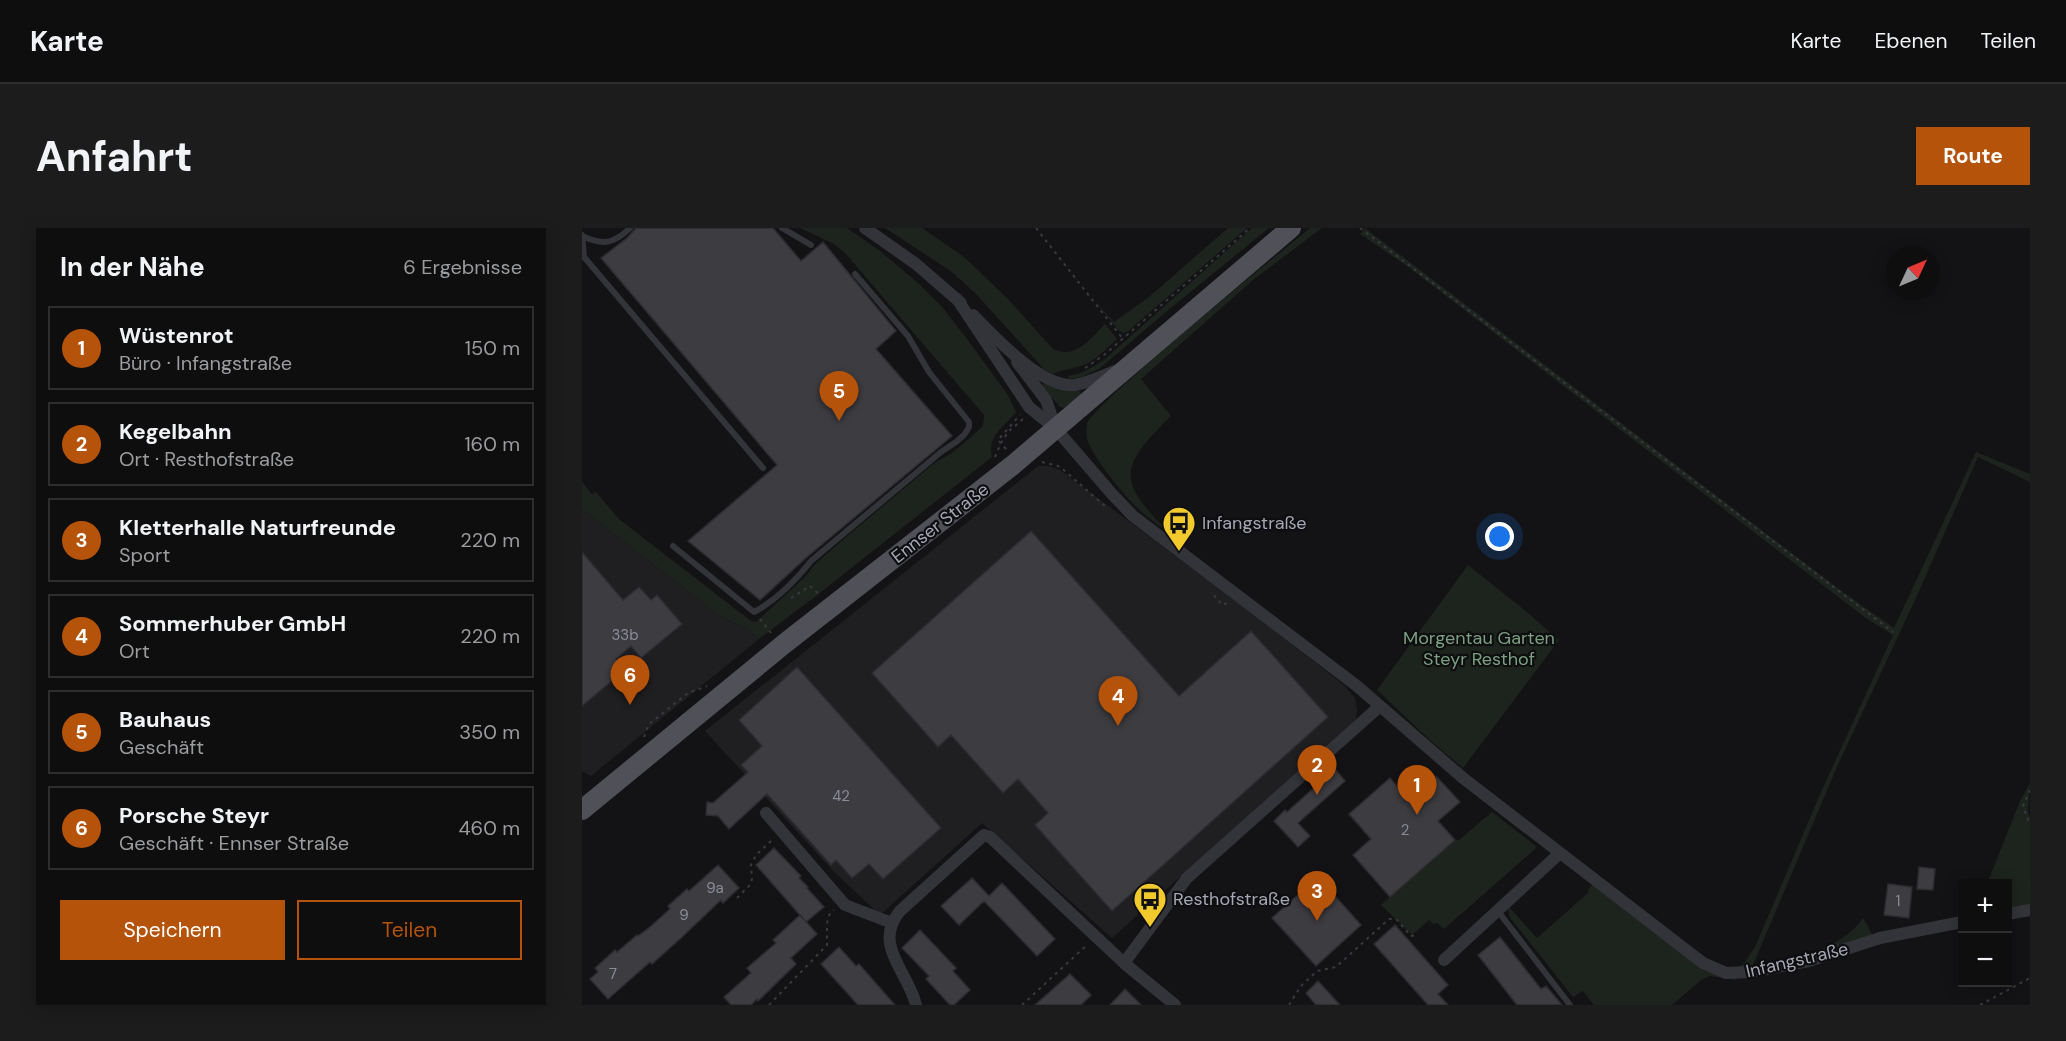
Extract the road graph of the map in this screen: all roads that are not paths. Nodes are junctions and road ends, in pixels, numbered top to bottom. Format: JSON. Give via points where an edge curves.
{"nodes":[{"id":1,"x":630,"y":228,"type":"edge"},
{"id":2,"x":782,"y":228,"type":"edge"},
{"id":3,"x":865,"y":228,"type":"edge"},
{"id":4,"x":1291,"y":228,"type":"edge"},
{"id":5,"x":582,"y":236,"type":"edge"},
{"id":6,"x":811,"y":245,"type":"dead end"},
{"id":7,"x":855,"y":274,"type":"dead end"},
{"id":8,"x":957,"y":299,"type":"junction"},
{"id":9,"x":1003,"y":345,"type":"junction"},
{"id":10,"x":1126,"y":367,"type":"junction"},
{"id":11,"x":1056,"y":429,"type":"junction"},
{"id":12,"x":763,"y":468,"type":"dead end"},
{"id":13,"x":673,"y":546,"type":"dead end"},
{"id":14,"x":1380,"y":706,"type":"junction"},
{"id":15,"x":582,"y":810,"type":"edge"},
{"id":16,"x":766,"y":813,"type":"dead end"},
{"id":17,"x":1560,"y":853,"type":"junction"},
{"id":18,"x":1497,"y":910,"type":"junction"},
{"id":19,"x":2030,"y":910,"type":"edge"},
{"id":20,"x":2012,"y":913,"type":"edge"},
{"id":21,"x":892,"y":923,"type":"junction"},
{"id":22,"x":1958,"y":923,"type":"edge"},
{"id":23,"x":1444,"y":960,"type":"dead end"},
{"id":24,"x":1124,"y":963,"type":"junction"},
{"id":25,"x":916,"y":1005,"type":"edge"},
{"id":26,"x":1175,"y":1005,"type":"edge"},
{"id":27,"x":1570,"y":1005,"type":"edge"}],
"edges":[{"from":1,"to":5,"type":"lane","via":[[613,240],[599,243]]},
{"from":2,"to":6,"type":"lane"},
{"from":3,"to":8,"type":"street"},
{"from":4,"to":10,"type":"main road","name":"Ennser Straße"},
{"from":5,"to":12,"type":"lane","via":[[584,256]]},
{"from":7,"to":13,"type":"lane","via":[[908,336],[969,427],[754,612]]},
{"from":8,"to":9,"type":"street"},
{"from":8,"to":11,"type":"street","via":[[1032,411]]},
{"from":9,"to":10,"type":"street","via":[[1043,376],[1066,384],[1082,383]]},
{"from":9,"to":11,"type":"street","via":[[1043,396]]},
{"from":10,"to":11,"type":"main road","name":"Ennser Straße"},
{"from":11,"to":14,"type":"street","name":"Infangstraße","via":[[1133,516]]},
{"from":11,"to":15,"type":"main road","name":"Ennser Straße"},
{"from":14,"to":17,"type":"street","name":"Infangstraße","via":[[1431,752]]},
{"from":14,"to":24,"type":"street","via":[[1187,878]]},
{"from":16,"to":21,"type":"street","via":[[845,905]]},
{"from":17,"to":18,"type":"street"},
{"from":17,"to":22,"type":"street","name":"Infangstraße","via":[[1691,955],[1726,973],[1809,961],[1880,938]]},
{"from":18,"to":23,"type":"street"},
{"from":18,"to":27,"type":"lane"},
{"from":19,"to":20,"type":"street"},
{"from":21,"to":24,"type":"street","via":[[900,911],[986,835]]},
{"from":21,"to":25,"type":"street","via":[[890,950]]},
{"from":24,"to":26,"type":"street"}]}
